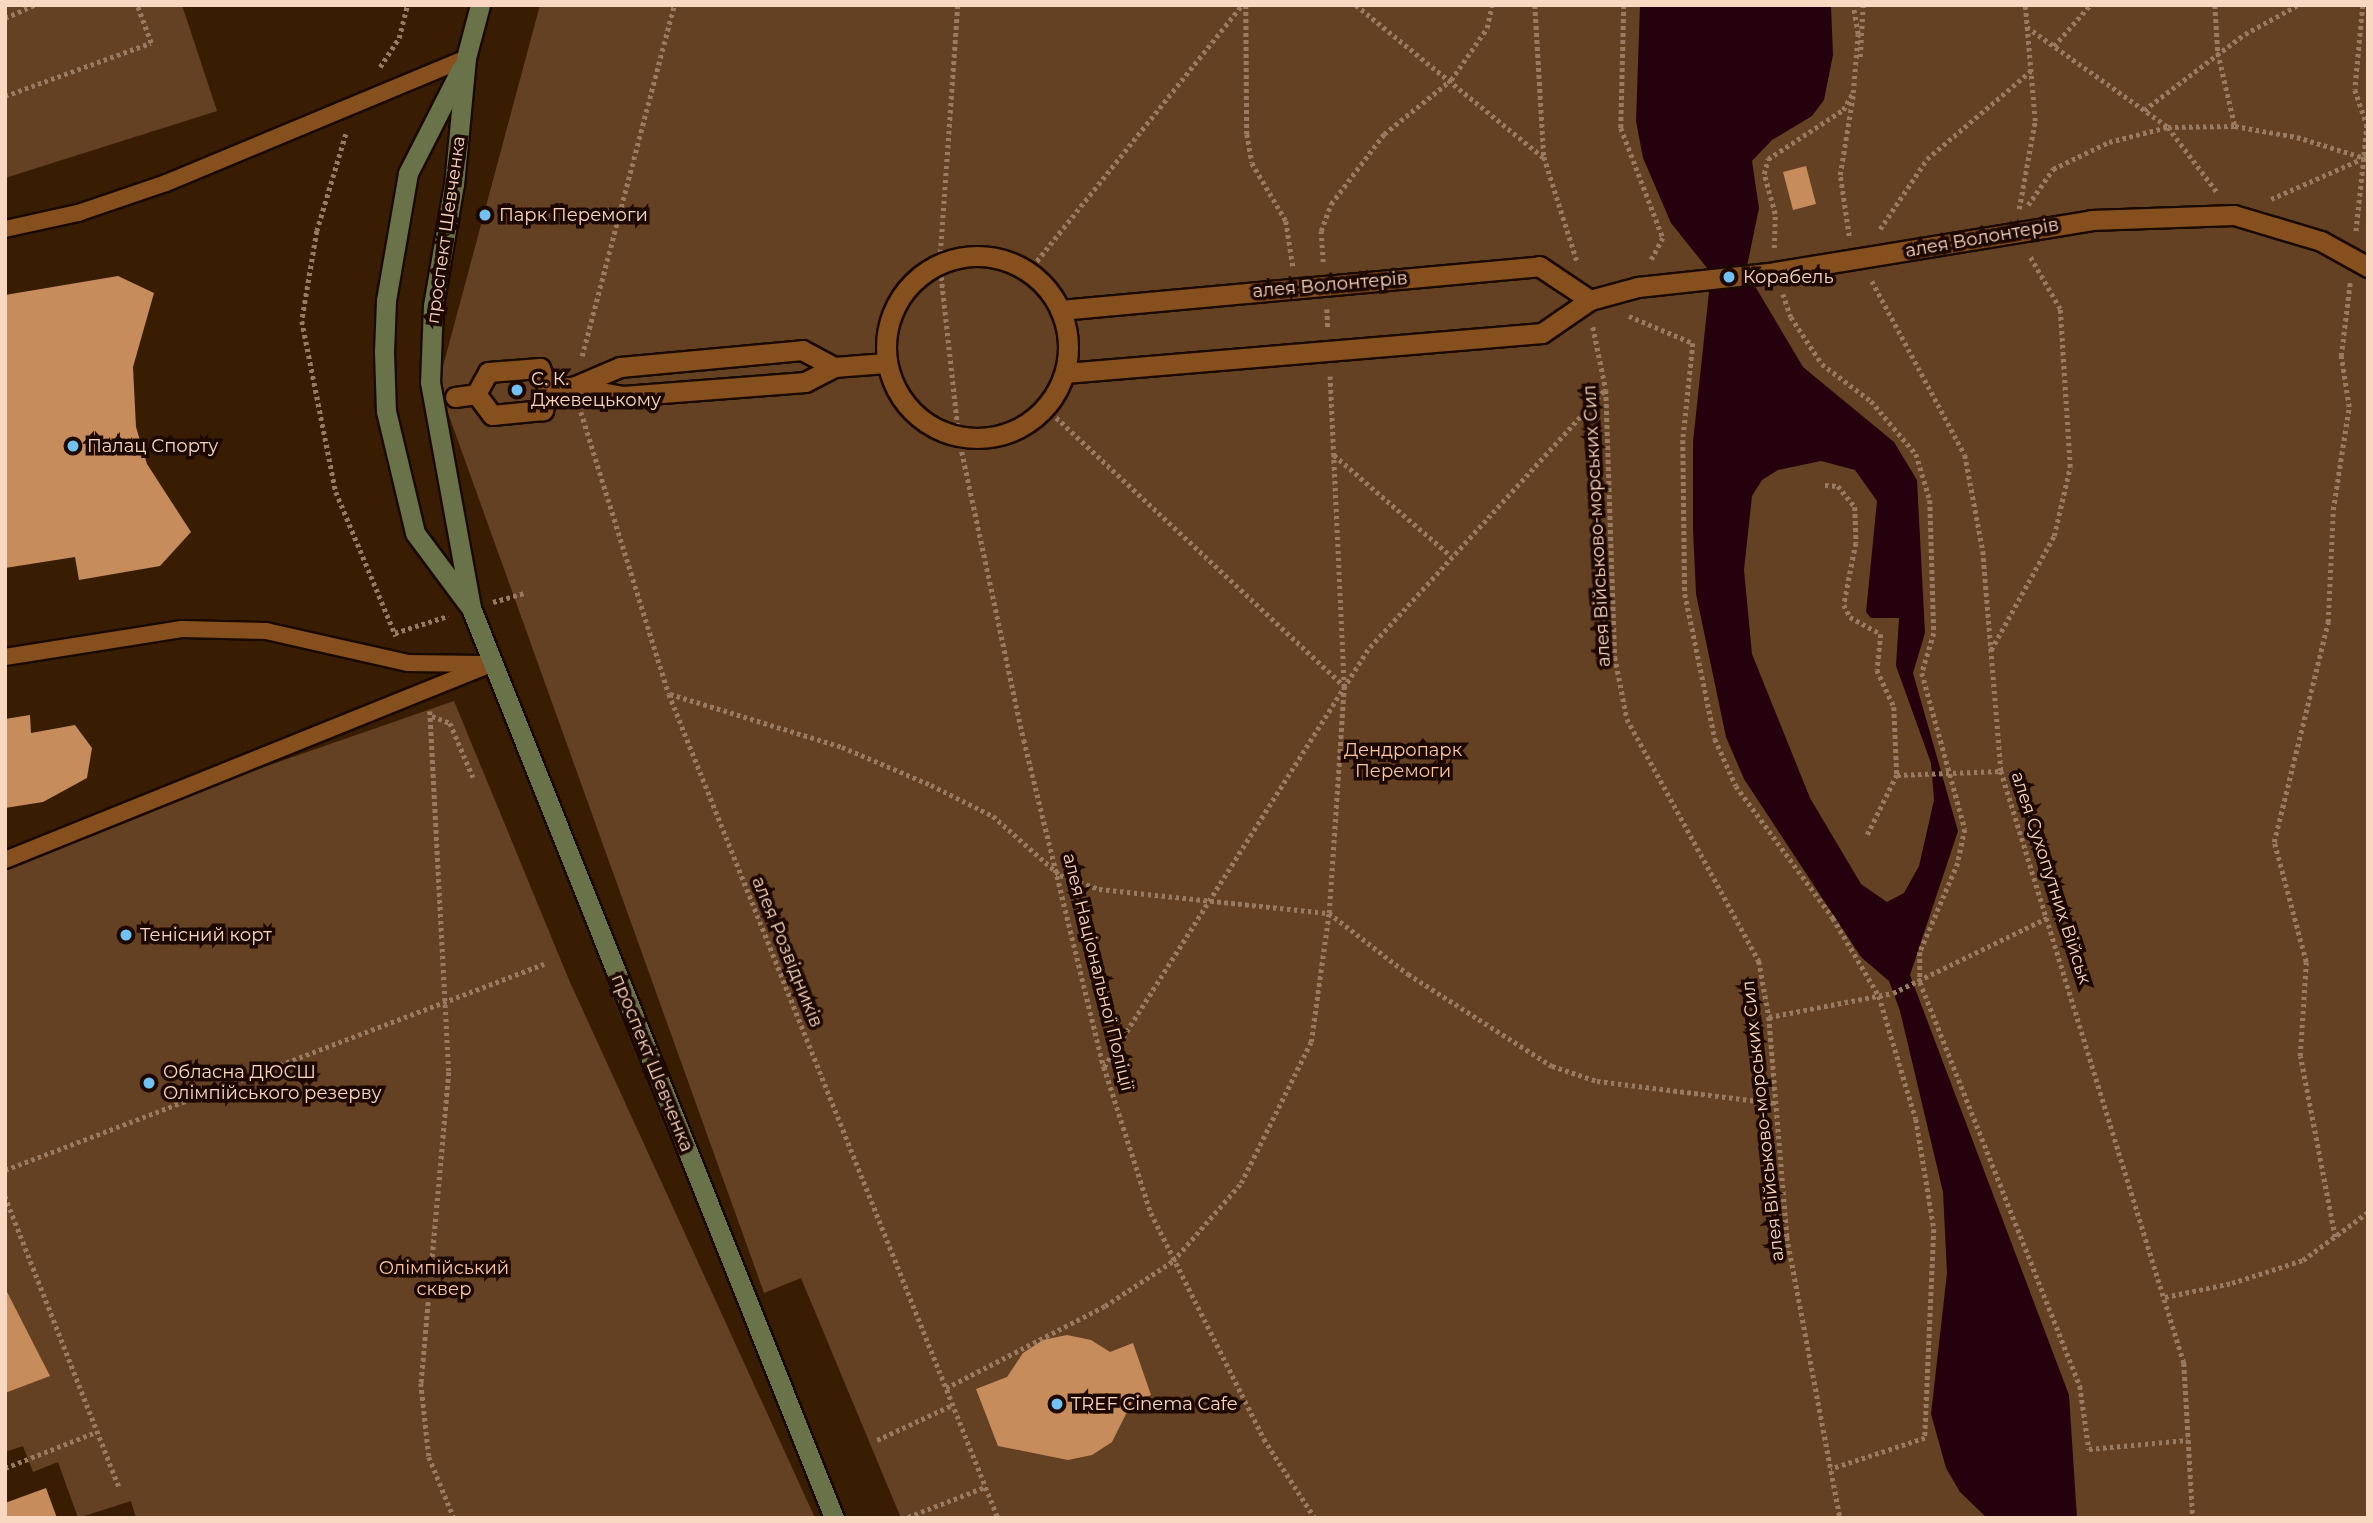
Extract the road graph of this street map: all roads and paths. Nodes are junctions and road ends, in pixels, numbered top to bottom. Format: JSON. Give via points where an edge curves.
{"nodes":[{"id":1,"x":34,"y":5,"type":"edge"},
{"id":2,"x":137,"y":5,"type":"edge"},
{"id":3,"x":407,"y":5,"type":"edge"},
{"id":4,"x":480,"y":5,"type":"edge"},
{"id":5,"x":674,"y":5,"type":"edge"},
{"id":6,"x":958,"y":5,"type":"edge"},
{"id":7,"x":1244,"y":5,"type":"edge"},
{"id":8,"x":1356,"y":5,"type":"edge"},
{"id":9,"x":1535,"y":5,"type":"edge"},
{"id":10,"x":1624,"y":5,"type":"edge"},
{"id":11,"x":1853,"y":5,"type":"edge"},
{"id":12,"x":1863,"y":5,"type":"edge"},
{"id":13,"x":2025,"y":5,"type":"edge"},
{"id":14,"x":2090,"y":5,"type":"edge"},
{"id":15,"x":2215,"y":5,"type":"edge"},
{"id":16,"x":2298,"y":5,"type":"edge"},
{"id":17,"x":2363,"y":5,"type":"edge"},
{"id":18,"x":5,"y":18,"type":"edge"},
{"id":19,"x":2027,"y":27,"type":"junction"},
{"id":20,"x":2054,"y":46,"type":"junction"},
{"id":21,"x":2218,"y":52,"type":"junction"},
{"id":22,"x":466,"y":58,"type":"junction"},
{"id":23,"x":2032,"y":71,"type":"junction"},
{"id":24,"x":1857,"y":72,"type":"junction"},
{"id":25,"x":1853,"y":93,"type":"junction"},
{"id":26,"x":5,"y":96,"type":"edge"},
{"id":27,"x":355,"y":104,"type":"junction"},
{"id":28,"x":2144,"y":110,"type":"junction"},
{"id":29,"x":2235,"y":126,"type":"junction"},
{"id":30,"x":2168,"y":127,"type":"junction"},
{"id":31,"x":1544,"y":157,"type":"junction"},
{"id":32,"x":2366,"y":159,"type":"edge"},
{"id":33,"x":2234,"y":215,"type":"junction"},
{"id":34,"x":1773,"y":228,"type":"dead end"},
{"id":35,"x":5,"y":229,"type":"edge"},
{"id":36,"x":2015,"y":230,"type":"junction"},
{"id":37,"x":1860,"y":259,"type":"junction"},
{"id":38,"x":2360,"y":262,"type":"edge"},
{"id":39,"x":940,"y":263,"type":"junction"},
{"id":40,"x":1028,"y":272,"type":"junction"},
{"id":41,"x":1775,"y":272,"type":"junction"},
{"id":42,"x":1639,"y":286,"type":"junction"},
{"id":43,"x":1297,"y":288,"type":"junction"},
{"id":44,"x":1590,"y":300,"type":"junction"},
{"id":45,"x":1060,"y":310,"type":"junction"},
{"id":46,"x":886,"y":363,"type":"junction"},
{"id":47,"x":834,"y":367,"type":"junction"},
{"id":48,"x":1065,"y":373,"type":"junction"},
{"id":49,"x":573,"y":387,"type":"junction"},
{"id":50,"x":548,"y":389,"type":"junction"},
{"id":51,"x":1606,"y":390,"type":"junction"},
{"id":52,"x":476,"y":394,"type":"junction"},
{"id":53,"x":455,"y":397,"type":"dead end"},
{"id":54,"x":1046,"y":408,"type":"junction"},
{"id":55,"x":959,"y":438,"type":"junction"},
{"id":56,"x":1334,"y":455,"type":"dead end"},
{"id":57,"x":1825,"y":485,"type":"dead end"},
{"id":58,"x":1451,"y":556,"type":"junction"},
{"id":59,"x":471,"y":608,"type":"junction"},
{"id":60,"x":1991,"y":651,"type":"junction"},
{"id":61,"x":5,"y":657,"type":"edge"},
{"id":62,"x":408,"y":663,"type":"junction"},
{"id":63,"x":491,"y":664,"type":"junction"},
{"id":64,"x":1344,"y":687,"type":"junction"},
{"id":65,"x":421,"y":693,"type":"junction"},
{"id":66,"x":669,"y":694,"type":"junction"},
{"id":67,"x":432,"y":716,"type":"junction"},
{"id":68,"x":2001,"y":771,"type":"junction"},
{"id":69,"x":1954,"y":773,"type":"junction"},
{"id":70,"x":1897,"y":775,"type":"junction"},
{"id":71,"x":473,"y":777,"type":"dead end"},
{"id":72,"x":1866,"y":838,"type":"dead end"},
{"id":73,"x":5,"y":860,"type":"edge"},
{"id":74,"x":1060,"y":875,"type":"junction"},
{"id":75,"x":1208,"y":901,"type":"junction"},
{"id":76,"x":1329,"y":913,"type":"junction"},
{"id":77,"x":2049,"y":917,"type":"junction"},
{"id":78,"x":544,"y":964,"type":"dead end"},
{"id":79,"x":1920,"y":982,"type":"junction"},
{"id":80,"x":1879,"y":996,"type":"junction"},
{"id":81,"x":446,"y":1001,"type":"junction"},
{"id":82,"x":1769,"y":1017,"type":"junction"},
{"id":83,"x":1104,"y":1066,"type":"junction"},
{"id":84,"x":1774,"y":1103,"type":"junction"},
{"id":85,"x":5,"y":1170,"type":"edge"},
{"id":86,"x":5,"y":1196,"type":"edge"},
{"id":87,"x":2368,"y":1212,"type":"edge"},
{"id":88,"x":2335,"y":1237,"type":"junction"},
{"id":89,"x":1173,"y":1261,"type":"junction"},
{"id":90,"x":2165,"y":1297,"type":"junction"},
{"id":91,"x":946,"y":1388,"type":"junction"},
{"id":92,"x":952,"y":1405,"type":"junction"},
{"id":93,"x":94,"y":1433,"type":"junction"},
{"id":94,"x":877,"y":1440,"type":"dead end"},
{"id":95,"x":2188,"y":1440,"type":"junction"},
{"id":96,"x":5,"y":1468,"type":"edge"},
{"id":97,"x":1831,"y":1469,"type":"junction"},
{"id":98,"x":985,"y":1487,"type":"junction"},
{"id":99,"x":119,"y":1488,"type":"dead end"},
{"id":100,"x":908,"y":1517,"type":"edge"},
{"id":101,"x":454,"y":1518,"type":"edge"},
{"id":102,"x":834,"y":1518,"type":"edge"},
{"id":103,"x":999,"y":1518,"type":"edge"},
{"id":104,"x":1315,"y":1518,"type":"edge"},
{"id":105,"x":1840,"y":1518,"type":"edge"},
{"id":106,"x":2193,"y":1518,"type":"edge"}],
"edges":[{"from":1,"to":18,"type":"path"},
{"from":2,"to":26,"type":"path","via":[[151,43]]},
{"from":3,"to":27,"type":"path","via":[[399,38]]},
{"from":4,"to":22,"type":"main road","name":"проспект Шевченка"},
{"from":5,"to":49,"type":"path"},
{"from":6,"to":39,"type":"path","name":"алея Національної Поліції"},
{"from":7,"to":40,"type":"path"},
{"from":7,"to":43,"type":"path","via":[[1248,144],[1252,163],[1286,221]]},
{"from":8,"to":31,"type":"path"},
{"from":9,"to":31,"type":"path","name":"алея Військово-морських Сил"},
{"from":10,"to":42,"type":"path","via":[[1622,128],[1662,238]]},
{"from":11,"to":24,"type":"path"},
{"from":12,"to":24,"type":"path"},
{"from":13,"to":19,"type":"path"},
{"from":14,"to":20,"type":"path"},
{"from":15,"to":21,"type":"path"},
{"from":16,"to":21,"type":"path"},
{"from":17,"to":32,"type":"path","via":[[2355,90],[2367,124]]},
{"from":19,"to":20,"type":"path"},
{"from":19,"to":23,"type":"path"},
{"from":20,"to":28,"type":"path"},
{"from":21,"to":28,"type":"path"},
{"from":21,"to":29,"type":"path"},
{"from":22,"to":27,"type":"lane"},
{"from":22,"to":59,"type":"main road","name":"проспект Шевченка","via":[[454,184],[433,305],[430,382]]},
{"from":22,"to":59,"type":"main road","name":"проспект Шевченка","via":[[408,173],[386,300],[384,352],[388,423],[415,533]]},
{"from":23,"to":36,"type":"path","via":[[2035,121]]},
{"from":23,"to":37,"type":"path","via":[[1927,159]]},
{"from":24,"to":25,"type":"path","name":"алея Сухопутних Військ"},
{"from":25,"to":34,"type":"path","via":[[1843,110],[1768,159],[1764,174],[1775,214]]},
{"from":25,"to":37,"type":"path","name":"алея Сухопутних Військ","via":[[1840,176],[1843,217]]},
{"from":27,"to":35,"type":"lane","via":[[166,183],[78,213]]},
{"from":27,"to":62,"type":"path","via":[[317,231],[302,321],[336,492]]},
{"from":28,"to":30,"type":"path"},
{"from":29,"to":30,"type":"path"},
{"from":29,"to":32,"type":"path","via":[[2297,137]]},
{"from":30,"to":33,"type":"path"},
{"from":30,"to":36,"type":"path","via":[[2109,142],[2053,169],[2034,192]]},
{"from":31,"to":44,"type":"path","name":"алея Військово-морських Сил"},
{"from":32,"to":33,"type":"path"},
{"from":32,"to":38,"type":"path"},
{"from":33,"to":36,"type":"street","name":"алея Волонтерів","via":[[2091,220]]},
{"from":33,"to":38,"type":"street","name":"алея Волонтерів","via":[[2270,222]]},
{"from":36,"to":37,"type":"street","name":"алея Волонтерів"},
{"from":36,"to":60,"type":"path","via":[[2060,309],[2070,467],[2054,536]]},
{"from":37,"to":41,"type":"street","name":"алея Волонтерів"},
{"from":37,"to":60,"type":"path","name":"алея Сухопутних Військ","via":[[1965,455],[1983,551]]},
{"from":38,"to":88,"type":"path","via":[[2341,356],[2349,407],[2333,510],[2329,622],[2274,842],[2306,962],[2300,1056]]},
{"from":39,"to":40,"type":"street","via":[[985,256]]},
{"from":39,"to":46,"type":"street","via":[[911,285],[891,315]]},
{"from":39,"to":55,"type":"path","name":"алея Національної Поліції"},
{"from":40,"to":45,"type":"street"},
{"from":41,"to":42,"type":"street","name":"алея Волонтерів"},
{"from":41,"to":69,"type":"path","via":[[1791,317],[1822,364],[1871,401],[1916,454],[1930,499],[1934,633],[1922,673]]},
{"from":42,"to":44,"type":"street","name":"алея Волонтерів"},
{"from":43,"to":44,"type":"street","name":"алея Волонтерів","via":[[1539,266]]},
{"from":43,"to":45,"type":"street","name":"алея Волонтерів"},
{"from":44,"to":48,"type":"street","name":"алея Волонтерів","via":[[1542,333]]},
{"from":44,"to":51,"type":"path","name":"алея Військово-морських Сил"},
{"from":44,"to":80,"type":"path","via":[[1693,343],[1683,440],[1685,594],[1715,739],[1736,786],[1833,918]]},
{"from":45,"to":48,"type":"street","via":[[1069,352]]},
{"from":46,"to":47,"type":"street"},
{"from":46,"to":55,"type":"street","via":[[911,412]]},
{"from":47,"to":49,"type":"street","via":[[805,382],[623,396]]},
{"from":47,"to":49,"type":"street","via":[[802,350],[620,367]]},
{"from":48,"to":54,"type":"street"},
{"from":49,"to":50,"type":"street"},
{"from":49,"to":66,"type":"path","name":"алея Розвідників"},
{"from":50,"to":52,"type":"street","via":[[543,410],[492,415]]},
{"from":50,"to":52,"type":"street","via":[[540,368],[488,372]]},
{"from":51,"to":58,"type":"path"},
{"from":51,"to":82,"type":"path","name":"алея Військово-морських Сил","via":[[1615,657],[1628,719],[1759,961]]},
{"from":52,"to":53,"type":"street"},
{"from":54,"to":55,"type":"street","via":[[991,438]]},
{"from":54,"to":64,"type":"path"},
{"from":55,"to":74,"type":"path","name":"алея Національної Поліції","via":[[1024,740]]},
{"from":56,"to":58,"type":"path"},
{"from":57,"to":70,"type":"path","via":[[1838,486],[1855,507],[1856,543],[1844,605],[1850,617],[1881,634],[1875,660],[1894,707]]},
{"from":58,"to":64,"type":"path","via":[[1394,617]]},
{"from":59,"to":63,"type":"main road","name":"проспект Шевченка"},
{"from":60,"to":68,"type":"path","name":"алея Сухопутних Військ"},
{"from":61,"to":62,"type":"lane","via":[[182,629],[266,631]]},
{"from":62,"to":63,"type":"lane"},
{"from":63,"to":65,"type":"lane"},
{"from":63,"to":102,"type":"main road","name":"проспект Шевченка"},
{"from":64,"to":75,"type":"path"},
{"from":64,"to":76,"type":"path"},
{"from":65,"to":67,"type":"path"},
{"from":65,"to":73,"type":"lane"},
{"from":66,"to":74,"type":"path","via":[[842,747],[931,785],[993,816]]},
{"from":66,"to":91,"type":"path","name":"алея Розвідників"},
{"from":67,"to":71,"type":"path","via":[[450,723]]},
{"from":67,"to":81,"type":"path"},
{"from":68,"to":69,"type":"path"},
{"from":68,"to":77,"type":"path","name":"алея Сухопутних Військ"},
{"from":69,"to":70,"type":"path"},
{"from":69,"to":79,"type":"path","via":[[1965,829],[1958,863],[1920,952]]},
{"from":70,"to":72,"type":"path"},
{"from":74,"to":75,"type":"path","via":[[1099,888]]},
{"from":74,"to":83,"type":"path","name":"алея Національної Поліції"},
{"from":75,"to":76,"type":"path"},
{"from":75,"to":83,"type":"path"},
{"from":76,"to":84,"type":"path","via":[[1408,974],[1552,1066],[1597,1081]]},
{"from":76,"to":89,"type":"path","via":[[1311,1042],[1241,1183]]},
{"from":77,"to":79,"type":"path"},
{"from":77,"to":90,"type":"path","name":"алея Сухопутних Військ"},
{"from":78,"to":81,"type":"path"},
{"from":79,"to":80,"type":"path"},
{"from":79,"to":95,"type":"path","via":[[2080,1386],[2089,1449]]},
{"from":80,"to":82,"type":"path"},
{"from":80,"to":97,"type":"path","via":[[1916,1119],[1934,1229],[1925,1438]]},
{"from":81,"to":85,"type":"path"},
{"from":81,"to":101,"type":"path","via":[[449,1072],[421,1383],[429,1457]]},
{"from":82,"to":84,"type":"path","name":"алея Військово-морських Сил"},
{"from":83,"to":89,"type":"path","name":"алея Національної Поліції"},
{"from":84,"to":97,"type":"path","name":"алея Військово-морських Сил","via":[[1787,1237]]},
{"from":86,"to":93,"type":"path"},
{"from":87,"to":88,"type":"path"},
{"from":88,"to":90,"type":"path","via":[[2303,1260],[2232,1283]]},
{"from":89,"to":91,"type":"path","via":[[1105,1306]]},
{"from":89,"to":104,"type":"path","name":"алея Національної Поліції","via":[[1264,1439]]},
{"from":90,"to":95,"type":"path","name":"алея Сухопутних Військ","via":[[2184,1363]]},
{"from":91,"to":92,"type":"path","name":"алея Розвідників"},
{"from":92,"to":94,"type":"path"},
{"from":92,"to":98,"type":"path","name":"алея Розвідників"},
{"from":93,"to":96,"type":"path"},
{"from":93,"to":99,"type":"path"},
{"from":95,"to":106,"type":"path","name":"алея Сухопутних Військ"},
{"from":97,"to":105,"type":"path","name":"алея Військово-морських Сил"},
{"from":98,"to":100,"type":"path"},
{"from":98,"to":103,"type":"path","name":"алея Розвідників"}]}
